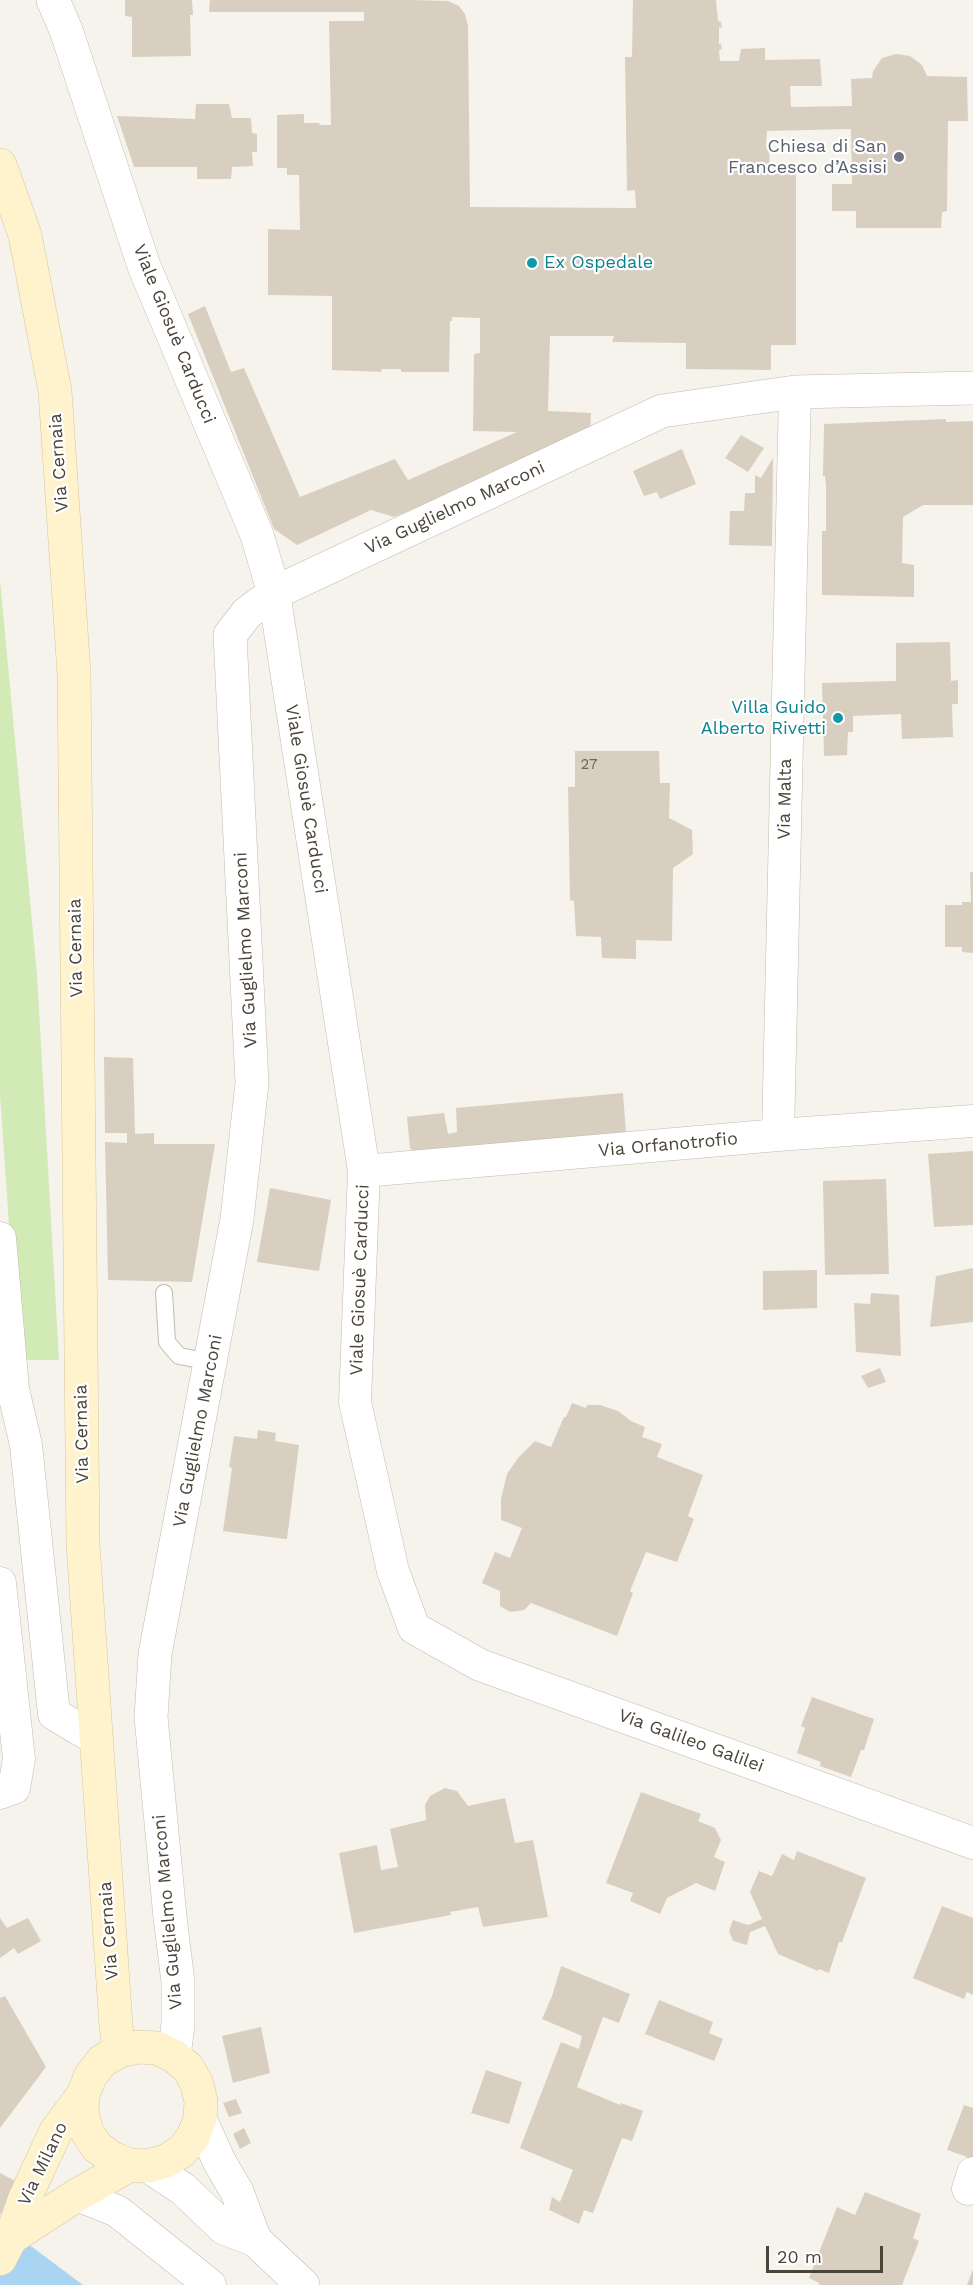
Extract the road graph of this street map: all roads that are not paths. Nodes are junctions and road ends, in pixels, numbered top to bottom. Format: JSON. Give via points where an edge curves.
{"nodes":[{"id":1,"x":53,"y":0,"type":"edge"},
{"id":2,"x":0,"y":165,"type":"edge"},
{"id":3,"x":973,"y":388,"type":"edge"},
{"id":4,"x":795,"y":392,"type":"junction"},
{"id":5,"x":274,"y":593,"type":"junction"},
{"id":6,"x":973,"y":1121,"type":"edge"},
{"id":7,"x":778,"y":1135,"type":"junction"},
{"id":8,"x":364,"y":1172,"type":"junction"},
{"id":9,"x":0,"y":1238,"type":"edge"},
{"id":10,"x":164,"y":1293,"type":"dead end"},
{"id":11,"x":211,"y":1362,"type":"junction"},
{"id":12,"x":7,"y":1397,"type":"edge"},
{"id":13,"x":0,"y":1583,"type":"edge"},
{"id":14,"x":414,"y":1628,"type":"joint"},
{"id":15,"x":96,"y":1739,"type":"junction"},
{"id":16,"x":0,"y":1793,"type":"edge"},
{"id":17,"x":973,"y":1843,"type":"edge"},
{"id":18,"x":119,"y":2051,"type":"junction"},
{"id":19,"x":174,"y":2056,"type":"junction"},
{"id":20,"x":83,"y":2095,"type":"junction"},
{"id":21,"x":200,"y":2119,"type":"junction"},
{"id":22,"x":139,"y":2165,"type":"junction"},
{"id":23,"x":77,"y":2195,"type":"junction"},
{"id":24,"x":36,"y":2207,"type":"junction"},
{"id":25,"x":255,"y":2240,"type":"junction"},
{"id":26,"x":6,"y":2248,"type":"edge"},
{"id":27,"x":210,"y":2285,"type":"edge"},
{"id":28,"x":303,"y":2285,"type":"edge"}],
"edges":[{"from":1,"to":5,"type":"street","name":"Viale Giosuè Carducci","via":[[144,266],[257,535]]},
{"from":2,"to":15,"type":"main road","name":"Via Cernaia","via":[[25,235],[55,391],[74,674],[83,1544]]},
{"from":3,"to":4,"type":"street","name":"Via Guglielmo Marconi"},
{"from":4,"to":5,"type":"street","name":"Via Guglielmo Marconi","via":[[662,411]]},
{"from":4,"to":7,"type":"street","name":"Via Malta"},
{"from":5,"to":8,"type":"street","name":"Viale Giosuè Carducci"},
{"from":5,"to":11,"type":"street","name":"Via Guglielmo Marconi","via":[[247,613],[230,635],[252,1083],[237,1219]]},
{"from":6,"to":7,"type":"street","name":"Via Orfanotrofio"},
{"from":7,"to":8,"type":"street","name":"Via Orfanotrofio"},
{"from":8,"to":14,"type":"street","name":"Viale Giosuè Carducci","via":[[355,1402],[393,1571]]},
{"from":9,"to":12,"type":"street"},
{"from":10,"to":11,"type":"lane","via":[[167,1342],[179,1356]]},
{"from":11,"to":19,"type":"street","name":"Via Guglielmo Marconi","via":[[155,1654],[151,1717],[178,1982]]},
{"from":12,"to":15,"type":"street","via":[[26,1445],[54,1714]]},
{"from":13,"to":16,"type":"street","via":[[19,1759],[14,1788]]},
{"from":14,"to":17,"type":"street","name":"Via Galileo Galilei","via":[[480,1665]]},
{"from":15,"to":18,"type":"main road","name":"Via Cernaia"},
{"from":18,"to":19,"type":"main road","via":[[157,2048]]},
{"from":18,"to":20,"type":"main road","via":[[102,2061]]},
{"from":19,"to":21,"type":"main road","via":[[188,2068],[197,2084]]},
{"from":20,"to":22,"type":"main road","via":[[87,2132],[97,2147],[112,2158]]},
{"from":20,"to":24,"type":"main road","name":"Via Milano","via":[[56,2131]]},
{"from":21,"to":22,"type":"main road","via":[[194,2137],[182,2151],[166,2161]]},
{"from":21,"to":25,"type":"street","via":[[237,2192]]},
{"from":22,"to":23,"type":"main road","name":"Via Milano"},
{"from":22,"to":25,"type":"street","via":[[183,2189],[224,2228]]},
{"from":23,"to":24,"type":"main road","name":"Via Milano"},
{"from":23,"to":27,"type":"street","via":[[117,2211]]},
{"from":24,"to":26,"type":"main road","name":"Via Milano"},
{"from":25,"to":28,"type":"street"}]}
